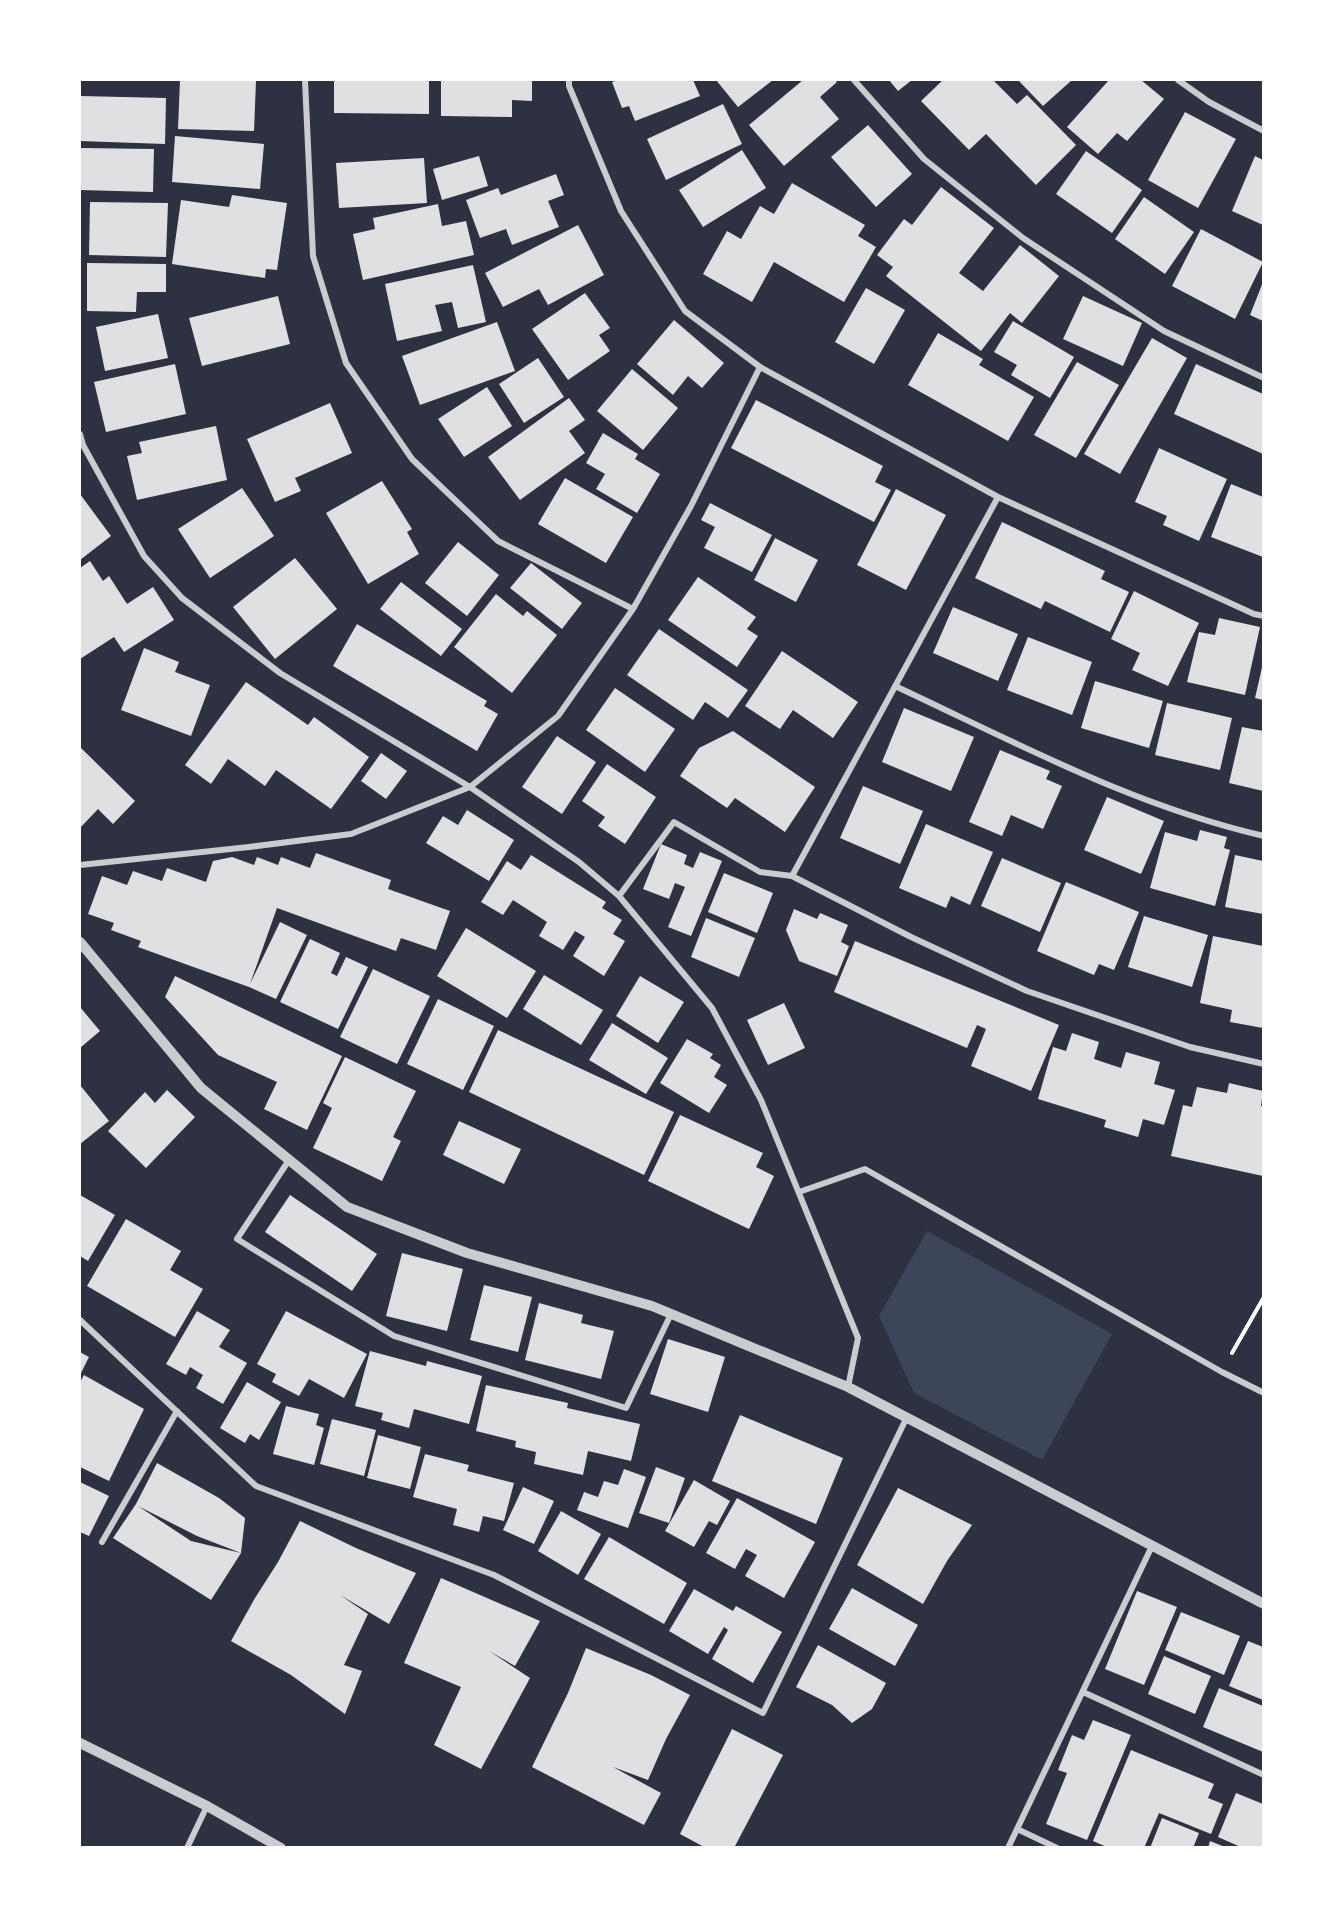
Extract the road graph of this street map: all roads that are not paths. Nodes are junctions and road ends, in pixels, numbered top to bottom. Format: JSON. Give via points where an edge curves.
{"nodes":[{"id":1,"x":305,"y":80,"type":"edge"},
{"id":2,"x":569,"y":80,"type":"edge"},
{"id":3,"x":855,"y":80,"type":"edge"},
{"id":4,"x":1178,"y":80,"type":"edge"},
{"id":5,"x":1263,"y":131,"type":"edge"},
{"id":6,"x":760,"y":367,"type":"junction"},
{"id":7,"x":1263,"y":378,"type":"edge"},
{"id":8,"x":80,"y":434,"type":"edge"},
{"id":9,"x":998,"y":497,"type":"junction"},
{"id":10,"x":633,"y":609,"type":"junction"},
{"id":11,"x":1263,"y":616,"type":"edge"},
{"id":12,"x":895,"y":686,"type":"junction"},
{"id":13,"x":470,"y":787,"type":"junction"},
{"id":14,"x":1263,"y":836,"type":"edge"},
{"id":15,"x":80,"y":865,"type":"edge"},
{"id":16,"x":792,"y":876,"type":"junction"},
{"id":17,"x":619,"y":896,"type":"junction"},
{"id":18,"x":80,"y":942,"type":"edge"},
{"id":19,"x":1263,"y":1064,"type":"edge"},
{"id":20,"x":290,"y":1160,"type":"junction"},
{"id":21,"x":799,"y":1192,"type":"junction"},
{"id":22,"x":671,"y":1314,"type":"junction"},
{"id":23,"x":80,"y":1320,"type":"edge"},
{"id":24,"x":848,"y":1387,"type":"junction"},
{"id":25,"x":1263,"y":1393,"type":"edge"},
{"id":26,"x":177,"y":1411,"type":"junction"},
{"id":27,"x":907,"y":1417,"type":"junction"},
{"id":28,"x":102,"y":1542,"type":"dead end"},
{"id":29,"x":1152,"y":1546,"type":"junction"},
{"id":30,"x":1263,"y":1604,"type":"edge"},
{"id":31,"x":1083,"y":1692,"type":"junction"},
{"id":32,"x":80,"y":1743,"type":"edge"},
{"id":33,"x":1263,"y":1775,"type":"edge"},
{"id":34,"x":207,"y":1806,"type":"junction"},
{"id":35,"x":1017,"y":1829,"type":"junction"},
{"id":36,"x":187,"y":1848,"type":"edge"},
{"id":37,"x":280,"y":1848,"type":"edge"},
{"id":38,"x":1008,"y":1848,"type":"edge"},
{"id":39,"x":1057,"y":1848,"type":"edge"}],
"edges":[{"from":1,"to":10,"type":"street","via":[[313,256],[346,363],[412,459],[498,541]]},
{"from":2,"to":6,"type":"street","via":[[621,211],[685,311]]},
{"from":3,"to":7,"type":"street","via":[[924,159],[1023,238],[1164,330]]},
{"from":4,"to":5,"type":"street"},
{"from":6,"to":9,"type":"street"},
{"from":6,"to":10,"type":"street","via":[[691,506]]},
{"from":8,"to":13,"type":"street","via":[[144,556],[182,598],[280,672]]},
{"from":9,"to":11,"type":"street"},
{"from":9,"to":12,"type":"street"},
{"from":10,"to":13,"type":"street","via":[[558,716]]},
{"from":12,"to":14,"type":"street","via":[[1106,786]]},
{"from":12,"to":16,"type":"street"},
{"from":13,"to":15,"type":"street","via":[[351,834]]},
{"from":13,"to":17,"type":"street","via":[[579,862]]},
{"from":16,"to":17,"type":"street","via":[[760,872],[674,822]]},
{"from":16,"to":19,"type":"street","via":[[1027,991],[1190,1047]]},
{"from":17,"to":21,"type":"street","via":[[712,1008],[761,1100]]},
{"from":18,"to":20,"type":"street","via":[[201,1088]]},
{"from":20,"to":22,"type":"street","via":[[347,1207],[467,1253]]},
{"from":20,"to":22,"type":"street","via":[[237,1239],[394,1336],[626,1408]]},
{"from":21,"to":24,"type":"street","via":[[858,1338]]},
{"from":21,"to":25,"type":"street","via":[[865,1169]]},
{"from":22,"to":24,"type":"street"},
{"from":23,"to":26,"type":"street"},
{"from":24,"to":27,"type":"street"},
{"from":26,"to":27,"type":"street","via":[[256,1485],[494,1575],[763,1713]]},
{"from":26,"to":28,"type":"street"},
{"from":27,"to":29,"type":"street"},
{"from":29,"to":30,"type":"street"},
{"from":29,"to":31,"type":"street"},
{"from":31,"to":33,"type":"street"},
{"from":31,"to":35,"type":"street"},
{"from":32,"to":34,"type":"street"},
{"from":34,"to":36,"type":"street"},
{"from":34,"to":37,"type":"street"},
{"from":35,"to":38,"type":"street"},
{"from":35,"to":39,"type":"street"}]}
